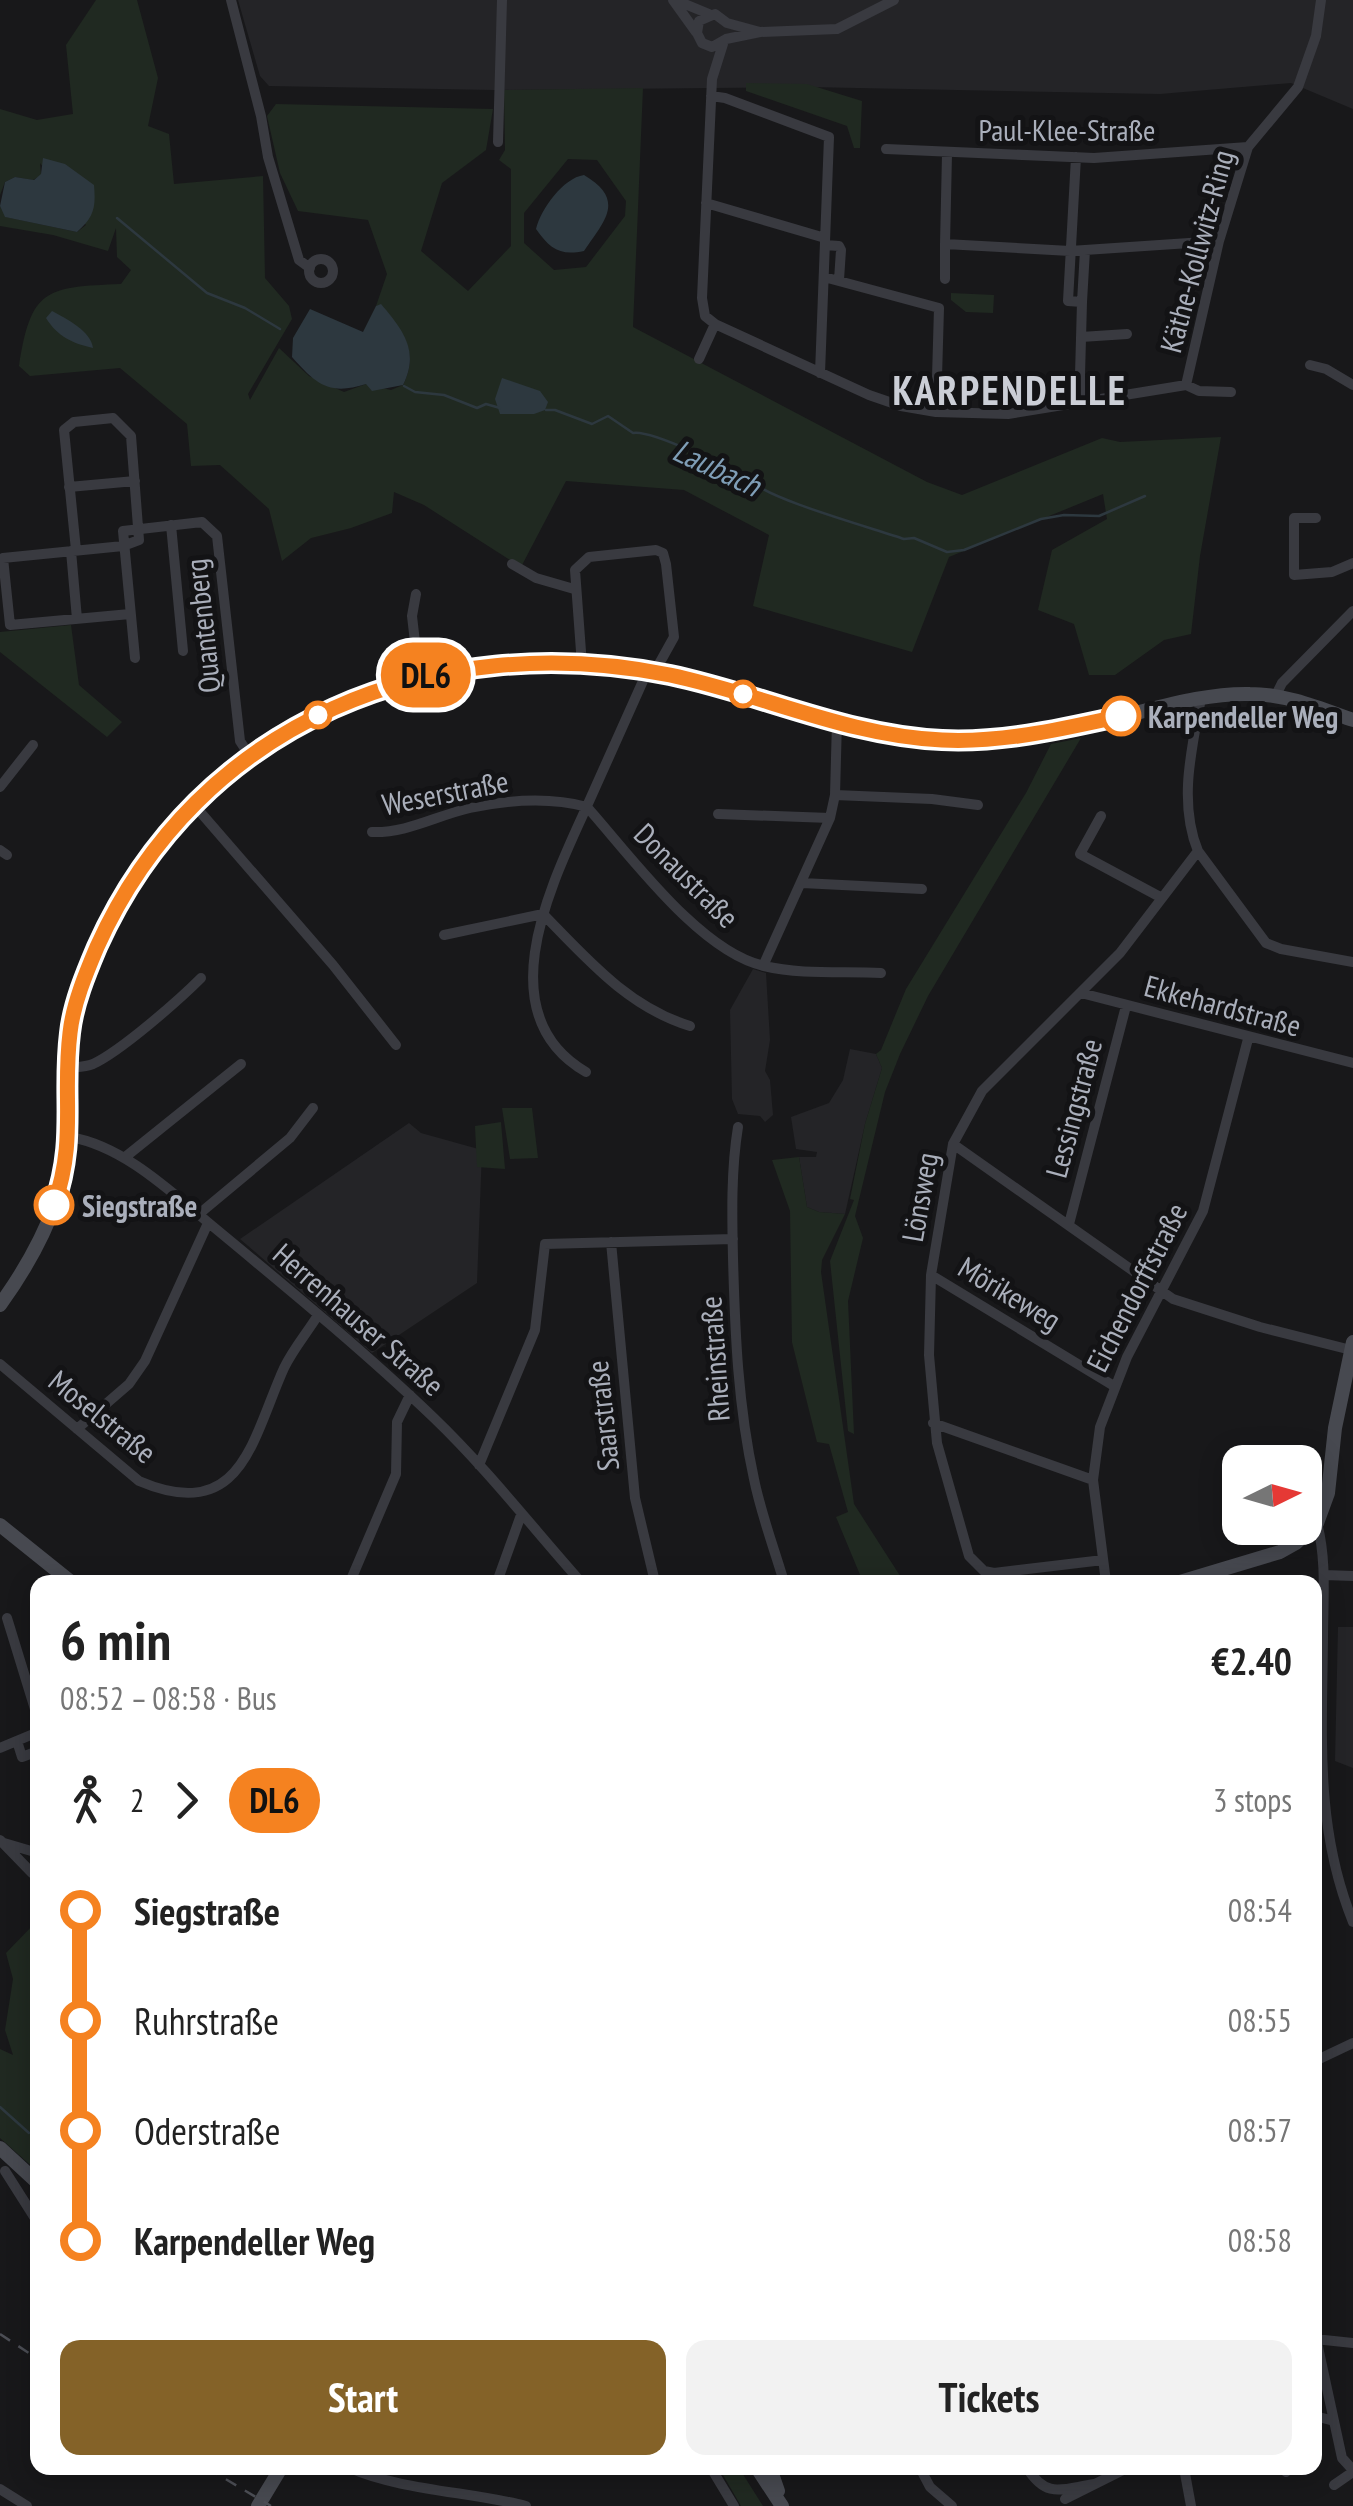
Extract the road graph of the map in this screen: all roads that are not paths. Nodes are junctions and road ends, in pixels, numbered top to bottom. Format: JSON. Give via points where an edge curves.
{"nodes":[{"id":1,"x":231,"y":0,"type":"edge"},
{"id":2,"x":502,"y":0,"type":"edge"},
{"id":3,"x":674,"y":0,"type":"edge"},
{"id":4,"x":894,"y":0,"type":"edge"},
{"id":5,"x":1321,"y":0,"type":"edge"},
{"id":6,"x":710,"y":14,"type":"junction"},
{"id":7,"x":727,"y":23,"type":"junction"},
{"id":8,"x":760,"y":32,"type":"junction"},
{"id":9,"x":699,"y":38,"type":"junction"},
{"id":10,"x":725,"y":42,"type":"junction"},
{"id":11,"x":712,"y":75,"type":"junction"},
{"id":12,"x":711,"y":96,"type":"junction"},
{"id":13,"x":498,"y":142,"type":"dead end"},
{"id":14,"x":1248,"y":146,"type":"junction"},
{"id":15,"x":886,"y":150,"type":"dead end"},
{"id":16,"x":948,"y":154,"type":"junction"},
{"id":17,"x":1076,"y":157,"type":"junction"},
{"id":18,"x":706,"y":203,"type":"junction"},
{"id":19,"x":825,"y":241,"type":"junction"},
{"id":20,"x":1219,"y":241,"type":"junction"},
{"id":21,"x":946,"y":244,"type":"junction"},
{"id":22,"x":1085,"y":250,"type":"junction"},
{"id":23,"x":1070,"y":251,"type":"junction"},
{"id":24,"x":310,"y":268,"type":"dead end"},
{"id":25,"x":824,"y":277,"type":"junction"},
{"id":26,"x":945,"y":279,"type":"dead end"},
{"id":27,"x":839,"y":280,"type":"junction"},
{"id":28,"x":1082,"y":302,"type":"junction"},
{"id":29,"x":715,"y":324,"type":"junction"},
{"id":30,"x":1127,"y":334,"type":"dead end"},
{"id":31,"x":1081,"y":337,"type":"junction"},
{"id":32,"x":699,"y":360,"type":"dead end"},
{"id":33,"x":1310,"y":365,"type":"dead end"},
{"id":34,"x":820,"y":373,"type":"junction"},
{"id":35,"x":1353,"y":384,"type":"edge"},
{"id":36,"x":1186,"y":385,"type":"junction"},
{"id":37,"x":1231,"y":392,"type":"dead end"},
{"id":38,"x":1087,"y":401,"type":"junction"},
{"id":39,"x":936,"y":412,"type":"junction"},
{"id":40,"x":135,"y":481,"type":"junction"},
{"id":41,"x":69,"y":487,"type":"junction"},
{"id":42,"x":1316,"y":518,"type":"dead end"},
{"id":43,"x":170,"y":526,"type":"junction"},
{"id":44,"x":140,"y":527,"type":"junction"},
{"id":45,"x":122,"y":546,"type":"junction"},
{"id":46,"x":73,"y":551,"type":"junction"},
{"id":47,"x":1353,"y":563,"type":"edge"},
{"id":48,"x":512,"y":564,"type":"dead end"},
{"id":49,"x":574,"y":589,"type":"junction"},
{"id":50,"x":416,"y":594,"type":"dead end"},
{"id":51,"x":1353,"y":611,"type":"edge"},
{"id":52,"x":130,"y":614,"type":"junction"},
{"id":53,"x":77,"y":619,"type":"junction"},
{"id":54,"x":183,"y":651,"type":"dead end"},
{"id":55,"x":136,"y":658,"type":"dead end"},
{"id":56,"x":582,"y":665,"type":"junction"},
{"id":57,"x":650,"y":672,"type":"junction"},
{"id":58,"x":418,"y":677,"type":"junction"},
{"id":59,"x":1276,"y":696,"type":"junction"},
{"id":60,"x":1201,"y":698,"type":"junction"},
{"id":61,"x":1353,"y":720,"type":"edge"},
{"id":62,"x":837,"y":721,"type":"junction"},
{"id":63,"x":33,"y":744,"type":"dead end"},
{"id":64,"x":251,"y":758,"type":"junction"},
{"id":65,"x":0,"y":788,"type":"edge"},
{"id":66,"x":835,"y":795,"type":"junction"},
{"id":67,"x":978,"y":805,"type":"dead end"},
{"id":68,"x":195,"y":806,"type":"junction"},
{"id":69,"x":586,"y":807,"type":"junction"},
{"id":70,"x":718,"y":814,"type":"dead end"},
{"id":71,"x":1101,"y":816,"type":"dead end"},
{"id":72,"x":830,"y":818,"type":"junction"},
{"id":73,"x":372,"y":832,"type":"dead end"},
{"id":74,"x":1198,"y":850,"type":"junction"},
{"id":75,"x":802,"y":883,"type":"junction"},
{"id":76,"x":922,"y":890,"type":"dead end"},
{"id":77,"x":1162,"y":898,"type":"junction"},
{"id":78,"x":543,"y":914,"type":"junction"},
{"id":79,"x":444,"y":935,"type":"dead end"},
{"id":80,"x":1353,"y":962,"type":"edge"},
{"id":81,"x":762,"y":966,"type":"junction"},
{"id":82,"x":882,"y":972,"type":"dead end"},
{"id":83,"x":201,"y":978,"type":"dead end"},
{"id":84,"x":1081,"y":993,"type":"junction"},
{"id":85,"x":1126,"y":1006,"type":"junction"},
{"id":86,"x":690,"y":1026,"type":"dead end"},
{"id":87,"x":1248,"y":1039,"type":"junction"},
{"id":88,"x":396,"y":1046,"type":"dead end"},
{"id":89,"x":241,"y":1064,"type":"dead end"},
{"id":90,"x":1353,"y":1064,"type":"edge"},
{"id":91,"x":69,"y":1068,"type":"junction"},
{"id":92,"x":586,"y":1072,"type":"dead end"},
{"id":93,"x":313,"y":1108,"type":"dead end"},
{"id":94,"x":738,"y":1127,"type":"dead end"},
{"id":95,"x":70,"y":1137,"type":"junction"},
{"id":96,"x":953,"y":1144,"type":"junction"},
{"id":97,"x":124,"y":1158,"type":"junction"},
{"id":98,"x":199,"y":1214,"type":"junction"},
{"id":99,"x":208,"y":1223,"type":"junction"},
{"id":100,"x":1068,"y":1224,"type":"junction"},
{"id":101,"x":732,"y":1239,"type":"junction"},
{"id":102,"x":611,"y":1242,"type":"junction"},
{"id":103,"x":931,"y":1275,"type":"junction"},
{"id":104,"x":1161,"y":1290,"type":"junction"},
{"id":105,"x":0,"y":1305,"type":"edge"},
{"id":106,"x":318,"y":1315,"type":"junction"},
{"id":107,"x":1352,"y":1346,"type":"edge"},
{"id":108,"x":0,"y":1364,"type":"edge"},
{"id":109,"x":1114,"y":1386,"type":"junction"},
{"id":110,"x":410,"y":1396,"type":"junction"},
{"id":111,"x":933,"y":1423,"type":"junction"},
{"id":112,"x":77,"y":1429,"type":"junction"},
{"id":113,"x":478,"y":1465,"type":"junction"},
{"id":114,"x":1093,"y":1480,"type":"junction"},
{"id":115,"x":1322,"y":1511,"type":"edge"},
{"id":116,"x":521,"y":1515,"type":"junction"},
{"id":117,"x":0,"y":1525,"type":"edge"},
{"id":118,"x":1322,"y":1542,"type":"edge"},
{"id":119,"x":1292,"y":1545,"type":"edge"},
{"id":120,"x":1103,"y":1560,"type":"junction"},
{"id":121,"x":62,"y":1575,"type":"edge"},
{"id":122,"x":353,"y":1575,"type":"edge"},
{"id":123,"x":500,"y":1575,"type":"edge"},
{"id":124,"x":576,"y":1575,"type":"edge"},
{"id":125,"x":653,"y":1575,"type":"edge"},
{"id":126,"x":782,"y":1575,"type":"edge"},
{"id":127,"x":985,"y":1575,"type":"edge"},
{"id":128,"x":994,"y":1575,"type":"edge"},
{"id":129,"x":1105,"y":1575,"type":"edge"},
{"id":130,"x":1203,"y":1575,"type":"edge"},
{"id":131,"x":1324,"y":1575,"type":"junction"},
{"id":132,"x":1353,"y":1576,"type":"edge"},
{"id":133,"x":8,"y":1618,"type":"dead end"},
{"id":134,"x":1322,"y":1650,"type":"edge"},
{"id":135,"x":30,"y":1691,"type":"edge"},
{"id":136,"x":30,"y":1735,"type":"edge"},
{"id":137,"x":16,"y":1741,"type":"junction"},
{"id":138,"x":0,"y":1748,"type":"edge"},
{"id":139,"x":30,"y":1754,"type":"edge"},
{"id":140,"x":1322,"y":1791,"type":"edge"},
{"id":141,"x":1,"y":1842,"type":"edge"},
{"id":142,"x":30,"y":1851,"type":"edge"},
{"id":143,"x":30,"y":1870,"type":"edge"},
{"id":144,"x":1353,"y":1922,"type":"edge"},
{"id":145,"x":1353,"y":2043,"type":"edge"},
{"id":146,"x":1322,"y":2058,"type":"edge"},
{"id":147,"x":0,"y":2148,"type":"edge"},
{"id":148,"x":5,"y":2171,"type":"dead end"},
{"id":149,"x":30,"y":2176,"type":"edge"},
{"id":150,"x":30,"y":2210,"type":"edge"},
{"id":151,"x":1322,"y":2338,"type":"edge"},
{"id":152,"x":1353,"y":2343,"type":"edge"},
{"id":153,"x":1322,"y":2368,"type":"edge"},
{"id":154,"x":1322,"y":2417,"type":"edge"},
{"id":155,"x":1334,"y":2420,"type":"junction"},
{"id":156,"x":1353,"y":2471,"type":"edge"},
{"id":157,"x":277,"y":2475,"type":"edge"},
{"id":158,"x":377,"y":2475,"type":"edge"},
{"id":159,"x":715,"y":2475,"type":"edge"},
{"id":160,"x":762,"y":2475,"type":"edge"},
{"id":161,"x":772,"y":2475,"type":"edge"},
{"id":162,"x":924,"y":2475,"type":"edge"},
{"id":163,"x":1031,"y":2475,"type":"edge"},
{"id":164,"x":1105,"y":2475,"type":"edge"},
{"id":165,"x":1185,"y":2475,"type":"edge"},
{"id":166,"x":1094,"y":2484,"type":"junction"},
{"id":167,"x":1334,"y":2486,"type":"dead end"},
{"id":168,"x":0,"y":2489,"type":"edge"},
{"id":169,"x":476,"y":2494,"type":"junction"},
{"id":170,"x":1065,"y":2499,"type":"dead end"},
{"id":171,"x":27,"y":2506,"type":"edge"},
{"id":172,"x":258,"y":2506,"type":"edge"},
{"id":173,"x":472,"y":2506,"type":"edge"},
{"id":174,"x":526,"y":2506,"type":"edge"},
{"id":175,"x":734,"y":2506,"type":"edge"},
{"id":176,"x":783,"y":2506,"type":"edge"},
{"id":177,"x":952,"y":2506,"type":"edge"},
{"id":178,"x":1192,"y":2506,"type":"edge"}],
"edges":[{"from":1,"to":24,"type":"street","via":[[268,158],[299,260]]},
{"from":2,"to":13,"type":"street"},
{"from":3,"to":6,"type":"street"},
{"from":3,"to":9,"type":"street"},
{"from":4,"to":8,"type":"street","via":[[832,30]]},
{"from":5,"to":14,"type":"street","name":"Käthe-Kollwitz-Ring","via":[[1298,87]]},
{"from":6,"to":7,"type":"street"},
{"from":6,"to":9,"type":"street","via":[[699,21]]},
{"from":7,"to":8,"type":"street"},
{"from":7,"to":10,"type":"street"},
{"from":8,"to":10,"type":"street"},
{"from":9,"to":10,"type":"street","via":[[712,47]]},
{"from":9,"to":11,"type":"street"},
{"from":10,"to":11,"type":"street"},
{"from":11,"to":12,"type":"street"},
{"from":12,"to":18,"type":"street"},
{"from":12,"to":19,"type":"street","via":[[829,137]]},
{"from":14,"to":17,"type":"street","name":"Paul-Klee-Straße"},
{"from":14,"to":20,"type":"street","name":"Käthe-Kollwitz-Ring"},
{"from":15,"to":16,"type":"street","name":"Paul-Klee-Straße"},
{"from":16,"to":17,"type":"street","name":"Paul-Klee-Straße"},
{"from":16,"to":21,"type":"street"},
{"from":17,"to":23,"type":"street"},
{"from":18,"to":19,"type":"street"},
{"from":18,"to":29,"type":"street","via":[[702,308]]},
{"from":19,"to":25,"type":"street"},
{"from":19,"to":27,"type":"street","via":[[841,250]]},
{"from":20,"to":22,"type":"street"},
{"from":20,"to":36,"type":"street","name":"Käthe-Kollwitz-Ring"},
{"from":21,"to":23,"type":"street"},
{"from":21,"to":26,"type":"street"},
{"from":22,"to":23,"type":"street"},
{"from":22,"to":28,"type":"street"},
{"from":23,"to":28,"type":"street","via":[[1068,301]]},
{"from":25,"to":27,"type":"street"},
{"from":25,"to":34,"type":"street"},
{"from":27,"to":39,"type":"street","via":[[940,308]]},
{"from":28,"to":31,"type":"street"},
{"from":29,"to":32,"type":"street"},
{"from":29,"to":34,"type":"street","name":"Käthe-Kollwitz-Ring"},
{"from":30,"to":31,"type":"street"},
{"from":31,"to":38,"type":"street"},
{"from":33,"to":35,"type":"street"},
{"from":34,"to":39,"type":"street","name":"Käthe-Kollwitz-Ring","via":[[901,406]]},
{"from":36,"to":37,"type":"street","name":"Käthe-Kollwitz-Ring"},
{"from":36,"to":38,"type":"street","name":"Käthe-Kollwitz-Ring"},
{"from":38,"to":39,"type":"street","name":"Käthe-Kollwitz-Ring","via":[[1008,414]]},
{"from":40,"to":41,"type":"street"},
{"from":40,"to":41,"type":"street","via":[[132,436],[112,418],[74,422],[64,430]]},
{"from":40,"to":44,"type":"street"},
{"from":41,"to":46,"type":"street"},
{"from":42,"to":47,"type":"street","via":[[1294,518],[1294,576]]},
{"from":43,"to":44,"type":"street","name":"Quantenberg"},
{"from":43,"to":54,"type":"street","name":"Quantenberg"},
{"from":43,"to":64,"type":"street","name":"Quantenberg","via":[[202,522],[217,536],[240,741]]},
{"from":44,"to":45,"type":"street","via":[[122,531]]},
{"from":45,"to":46,"type":"street"},
{"from":45,"to":52,"type":"street"},
{"from":46,"to":53,"type":"street"},
{"from":46,"to":53,"type":"street","via":[[2,558],[10,626]]},
{"from":48,"to":49,"type":"street"},
{"from":49,"to":56,"type":"street"},
{"from":49,"to":57,"type":"street","via":[[575,570],[590,557],[663,553],[674,637]]},
{"from":50,"to":58,"type":"street"},
{"from":51,"to":59,"type":"street"},
{"from":52,"to":53,"type":"street"},
{"from":52,"to":55,"type":"street"},
{"from":56,"to":57,"type":"street"},
{"from":56,"to":58,"type":"street","via":[[471,666]]},
{"from":57,"to":62,"type":"street"},
{"from":57,"to":69,"type":"street"},
{"from":58,"to":64,"type":"street","via":[[328,710]]},
{"from":59,"to":60,"type":"street"},
{"from":59,"to":61,"type":"street"},
{"from":60,"to":62,"type":"street","via":[[1006,739],[908,737]]},
{"from":60,"to":74,"type":"street","via":[[1188,788]]},
{"from":62,"to":66,"type":"street"},
{"from":63,"to":65,"type":"street"},
{"from":64,"to":68,"type":"street"},
{"from":66,"to":67,"type":"street"},
{"from":66,"to":72,"type":"street"},
{"from":68,"to":88,"type":"street"},
{"from":68,"to":91,"type":"street","via":[[151,855],[97,948],[71,1023]]},
{"from":69,"to":73,"type":"street","name":"Weserstraße","via":[[564,801],[505,804],[397,832]]},
{"from":69,"to":78,"type":"street"},
{"from":69,"to":81,"type":"street","name":"Donaustraße","via":[[714,944]]},
{"from":70,"to":72,"type":"street"},
{"from":71,"to":77,"type":"street","via":[[1080,854]]},
{"from":72,"to":75,"type":"street"},
{"from":74,"to":77,"type":"street","name":"Lönsweg"},
{"from":74,"to":80,"type":"street","via":[[1266,943]]},
{"from":75,"to":76,"type":"street"},
{"from":75,"to":81,"type":"street"},
{"from":77,"to":84,"type":"street","name":"Lönsweg"},
{"from":78,"to":79,"type":"street"},
{"from":78,"to":86,"type":"street","via":[[616,986]]},
{"from":78,"to":92,"type":"street","via":[[533,986],[542,1024]]},
{"from":81,"to":82,"type":"street","name":"Donaustraße"},
{"from":83,"to":91,"type":"street","via":[[100,1060]]},
{"from":84,"to":85,"type":"street","name":"Ekkehardstraße"},
{"from":84,"to":96,"type":"street","name":"Lönsweg","via":[[982,1090]]},
{"from":85,"to":87,"type":"street","name":"Ekkehardstraße"},
{"from":85,"to":100,"type":"street","name":"Lessingstraße"},
{"from":87,"to":90,"type":"street","name":"Ekkehardstraße"},
{"from":87,"to":104,"type":"street","name":"Eichendorffstraße","via":[[1207,1201]]},
{"from":89,"to":97,"type":"street"},
{"from":91,"to":95,"type":"street"},
{"from":93,"to":98,"type":"street","via":[[290,1138]]},
{"from":94,"to":101,"type":"street","name":"Rheinstraße"},
{"from":95,"to":97,"type":"street","name":"Herrenhauser Straße","via":[[97,1142]]},
{"from":95,"to":105,"type":"street","via":[[54,1205]]},
{"from":96,"to":100,"type":"street"},
{"from":96,"to":103,"type":"street","name":"Lönsweg"},
{"from":97,"to":98,"type":"street","name":"Herrenhauser Straße"},
{"from":98,"to":99,"type":"street","name":"Herrenhauser Straße"},
{"from":99,"to":106,"type":"street","name":"Herrenhauser Straße"},
{"from":99,"to":112,"type":"street","via":[[146,1361]]},
{"from":100,"to":104,"type":"street"},
{"from":101,"to":102,"type":"street"},
{"from":101,"to":126,"type":"street","name":"Rheinstraße","via":[[741,1408],[754,1483]]},
{"from":102,"to":113,"type":"street","via":[[545,1244],[535,1330]]},
{"from":102,"to":125,"type":"street","name":"Saarstraße","via":[[636,1498]]},
{"from":103,"to":109,"type":"street","name":"Mörikeweg"},
{"from":103,"to":111,"type":"street","name":"Lönsweg"},
{"from":104,"to":107,"type":"street","via":[[1208,1310]]},
{"from":104,"to":109,"type":"street","name":"Eichendorffstraße"},
{"from":106,"to":110,"type":"street","name":"Herrenhauser Straße"},
{"from":106,"to":112,"type":"street","name":"Moselstraße","via":[[285,1367],[244,1464],[213,1489],[194,1494],[139,1482]]},
{"from":107,"to":115,"type":"street"},
{"from":108,"to":112,"type":"street","name":"Moselstraße"},
{"from":109,"to":114,"type":"street","name":"Eichendorffstraße"},
{"from":110,"to":113,"type":"street","name":"Herrenhauser Straße"},
{"from":110,"to":122,"type":"street","via":[[397,1422],[396,1474]]},
{"from":111,"to":114,"type":"street"},
{"from":111,"to":127,"type":"street","name":"Lönsweg","via":[[964,1546]]},
{"from":113,"to":116,"type":"street","name":"Herrenhauser Straße"},
{"from":114,"to":120,"type":"street","name":"Eichendorffstraße"},
{"from":116,"to":123,"type":"street"},
{"from":116,"to":124,"type":"street","name":"Herrenhauser Straße"},
{"from":117,"to":121,"type":"street"},
{"from":118,"to":131,"type":"street"},
{"from":119,"to":130,"type":"street"},
{"from":120,"to":128,"type":"street","name":"Lönsweg"},
{"from":120,"to":129,"type":"street"},
{"from":131,"to":132,"type":"street"},
{"from":131,"to":134,"type":"street"},
{"from":133,"to":135,"type":"street"},
{"from":136,"to":137,"type":"street"},
{"from":137,"to":138,"type":"street"},
{"from":137,"to":139,"type":"street","via":[[22,1757]]},
{"from":140,"to":144,"type":"street","via":[[1327,1839]]},
{"from":141,"to":142,"type":"street"},
{"from":141,"to":143,"type":"street"},
{"from":145,"to":146,"type":"street"},
{"from":147,"to":149,"type":"street"},
{"from":148,"to":150,"type":"street"},
{"from":151,"to":152,"type":"street"},
{"from":153,"to":155,"type":"street"},
{"from":154,"to":155,"type":"street"},
{"from":155,"to":156,"type":"street","via":[[1342,2458]]},
{"from":156,"to":167,"type":"street"},
{"from":157,"to":172,"type":"street"},
{"from":158,"to":169,"type":"street"},
{"from":159,"to":175,"type":"street"},
{"from":160,"to":176,"type":"street"},
{"from":161,"to":176,"type":"street"},
{"from":162,"to":177,"type":"street"},
{"from":163,"to":166,"type":"street","via":[[1045,2489]]},
{"from":164,"to":166,"type":"street"},
{"from":165,"to":178,"type":"street"},
{"from":166,"to":170,"type":"street"},
{"from":168,"to":171,"type":"street"},
{"from":169,"to":173,"type":"street"},
{"from":169,"to":174,"type":"street"}]}
